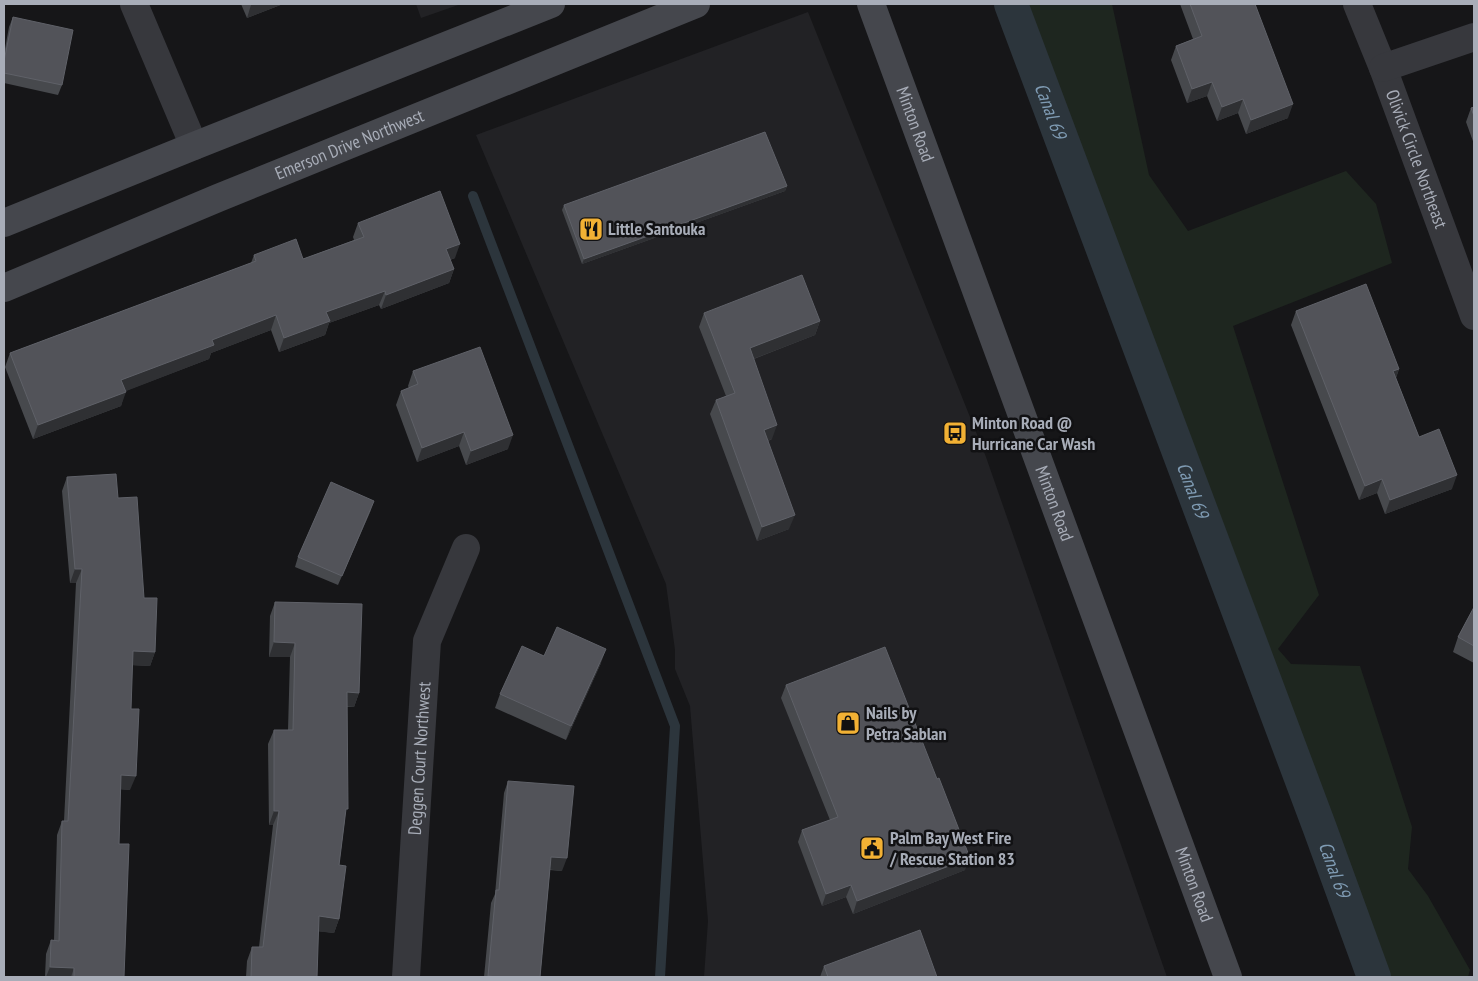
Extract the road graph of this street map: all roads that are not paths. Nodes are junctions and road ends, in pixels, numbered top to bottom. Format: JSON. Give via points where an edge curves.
{"nodes":[{"id":1,"x":134,"y":4,"type":"edge"},
{"id":2,"x":551,"y":4,"type":"edge"},
{"id":3,"x":696,"y":4,"type":"edge"},
{"id":4,"x":870,"y":4,"type":"edge"},
{"id":5,"x":1357,"y":4,"type":"edge"},
{"id":6,"x":1474,"y":37,"type":"edge"},
{"id":7,"x":1383,"y":68,"type":"junction"},
{"id":8,"x":194,"y":146,"type":"junction"},
{"id":9,"x":4,"y":223,"type":"edge"},
{"id":10,"x":4,"y":288,"type":"edge"},
{"id":11,"x":1474,"y":316,"type":"edge"},
{"id":12,"x":466,"y":548,"type":"dead end"},
{"id":13,"x":406,"y":977,"type":"edge"},
{"id":14,"x":1228,"y":977,"type":"edge"}],
"edges":[{"from":1,"to":8,"type":"street"},
{"from":2,"to":8,"type":"street"},
{"from":3,"to":10,"type":"street","name":"Emerson Drive Northwest"},
{"from":4,"to":14,"type":"street","name":"Minton Road"},
{"from":5,"to":7,"type":"street","name":"Olivick Circle Northeast"},
{"from":6,"to":7,"type":"street"},
{"from":7,"to":11,"type":"street","name":"Olivick Circle Northeast"},
{"from":8,"to":9,"type":"street"},
{"from":12,"to":13,"type":"street","name":"Deggen Court Northwest","via":[[427,641]]}]}
